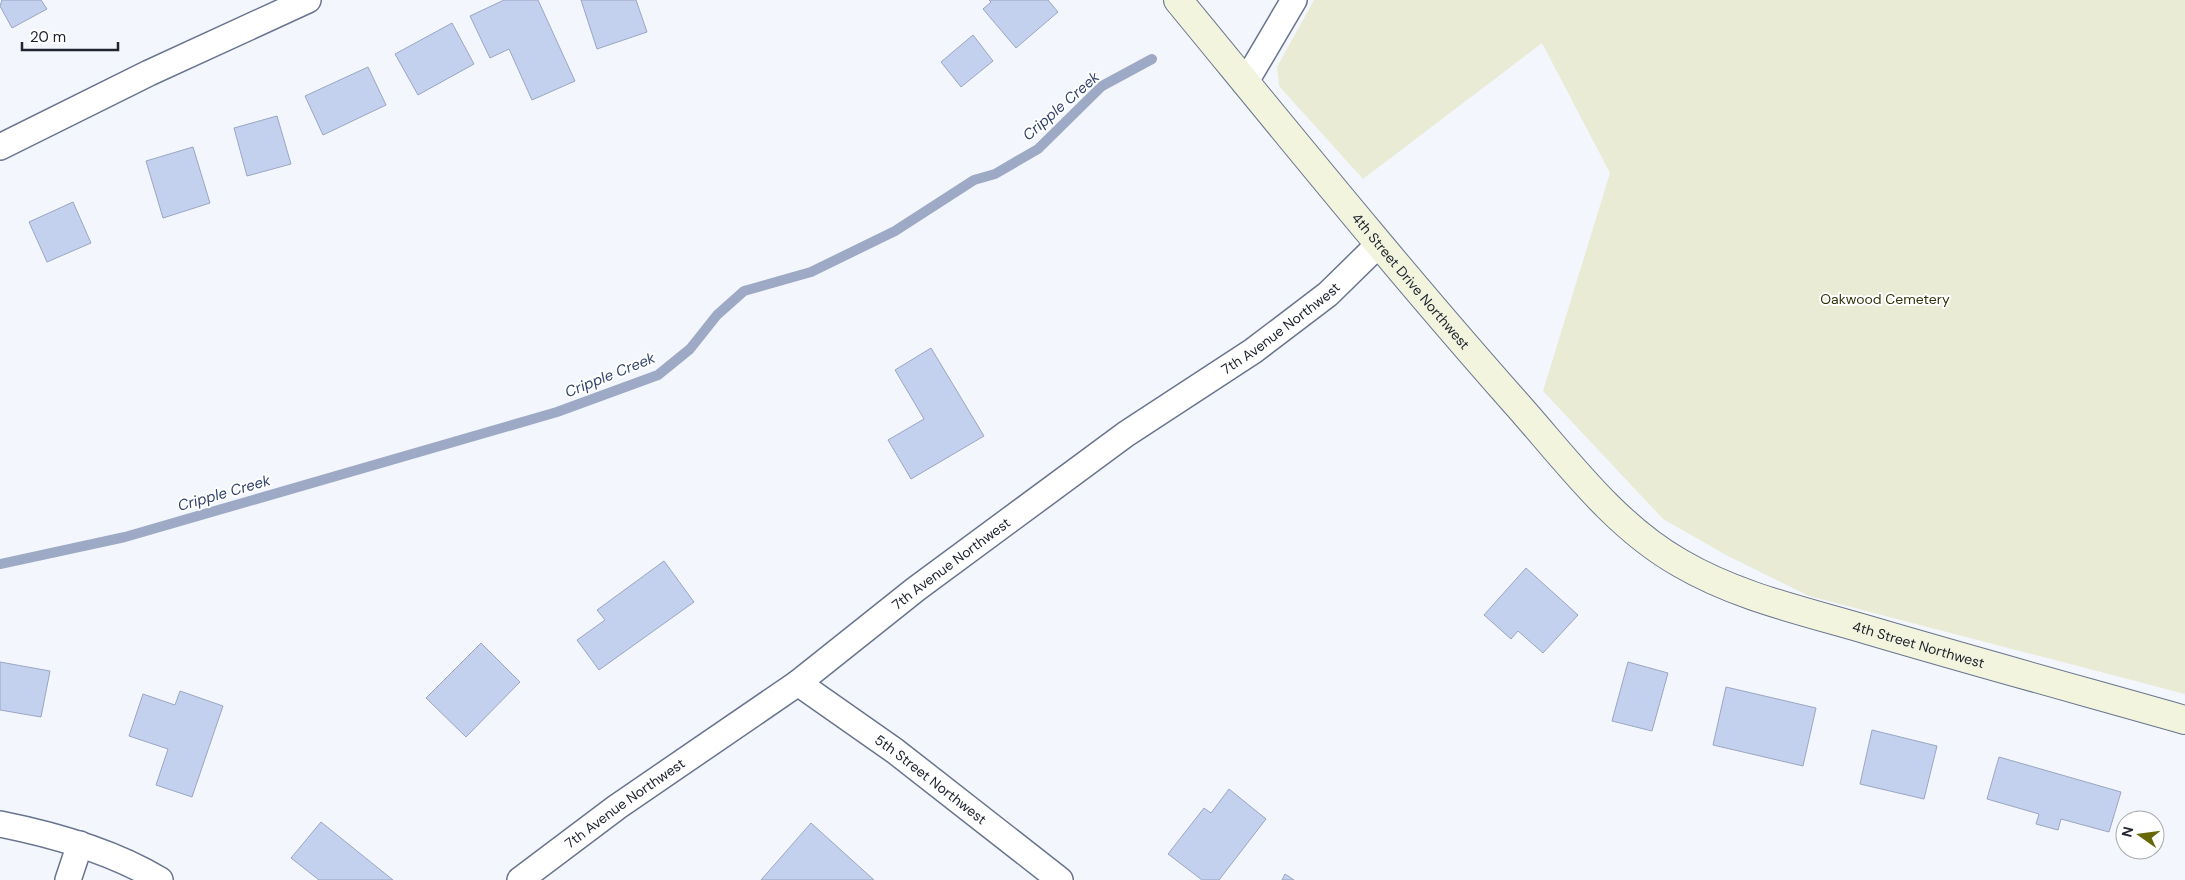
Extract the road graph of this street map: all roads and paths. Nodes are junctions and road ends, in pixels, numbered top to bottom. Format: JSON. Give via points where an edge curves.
{"nodes":[{"id":1,"x":308,"y":0,"type":"edge"},
{"id":2,"x":1178,"y":0,"type":"edge"},
{"id":3,"x":1294,"y":0,"type":"edge"},
{"id":4,"x":1244,"y":84,"type":"junction"},
{"id":5,"x":0,"y":147,"type":"edge"},
{"id":6,"x":1379,"y":244,"type":"junction"},
{"id":7,"x":1659,"y":549,"type":"joint"},
{"id":8,"x":798,"y":682,"type":"junction"},
{"id":9,"x":2185,"y":720,"type":"edge"},
{"id":10,"x":0,"y":824,"type":"edge"},
{"id":11,"x":80,"y":844,"type":"junction"},
{"id":12,"x":68,"y":880,"type":"edge"},
{"id":13,"x":160,"y":880,"type":"edge"},
{"id":14,"x":520,"y":880,"type":"edge"},
{"id":15,"x":1060,"y":880,"type":"edge"}],
"edges":[{"from":1,"to":5,"type":"street","via":[[149,73]]},
{"from":2,"to":4,"type":"main road","name":"4th Street Drive Northwest"},
{"from":3,"to":4,"type":"street"},
{"from":4,"to":6,"type":"main road","name":"4th Street Drive Northwest"},
{"from":6,"to":7,"type":"main road","name":"4th Street Drive Northwest","via":[[1608,507]]},
{"from":6,"to":8,"type":"street","name":"7th Avenue Northwest","via":[[1328,294],[1261,345],[1111,446],[916,589]]},
{"from":7,"to":9,"type":"main road","name":"4th Street Northwest","via":[[1679,563],[1739,592]]},
{"from":8,"to":14,"type":"street","name":"7th Avenue Northwest","via":[[617,807]]},
{"from":8,"to":15,"type":"street","name":"5th Street Northwest","via":[[895,751]]},
{"from":10,"to":11,"type":"street"},
{"from":11,"to":12,"type":"street"},
{"from":11,"to":13,"type":"street"}]}
